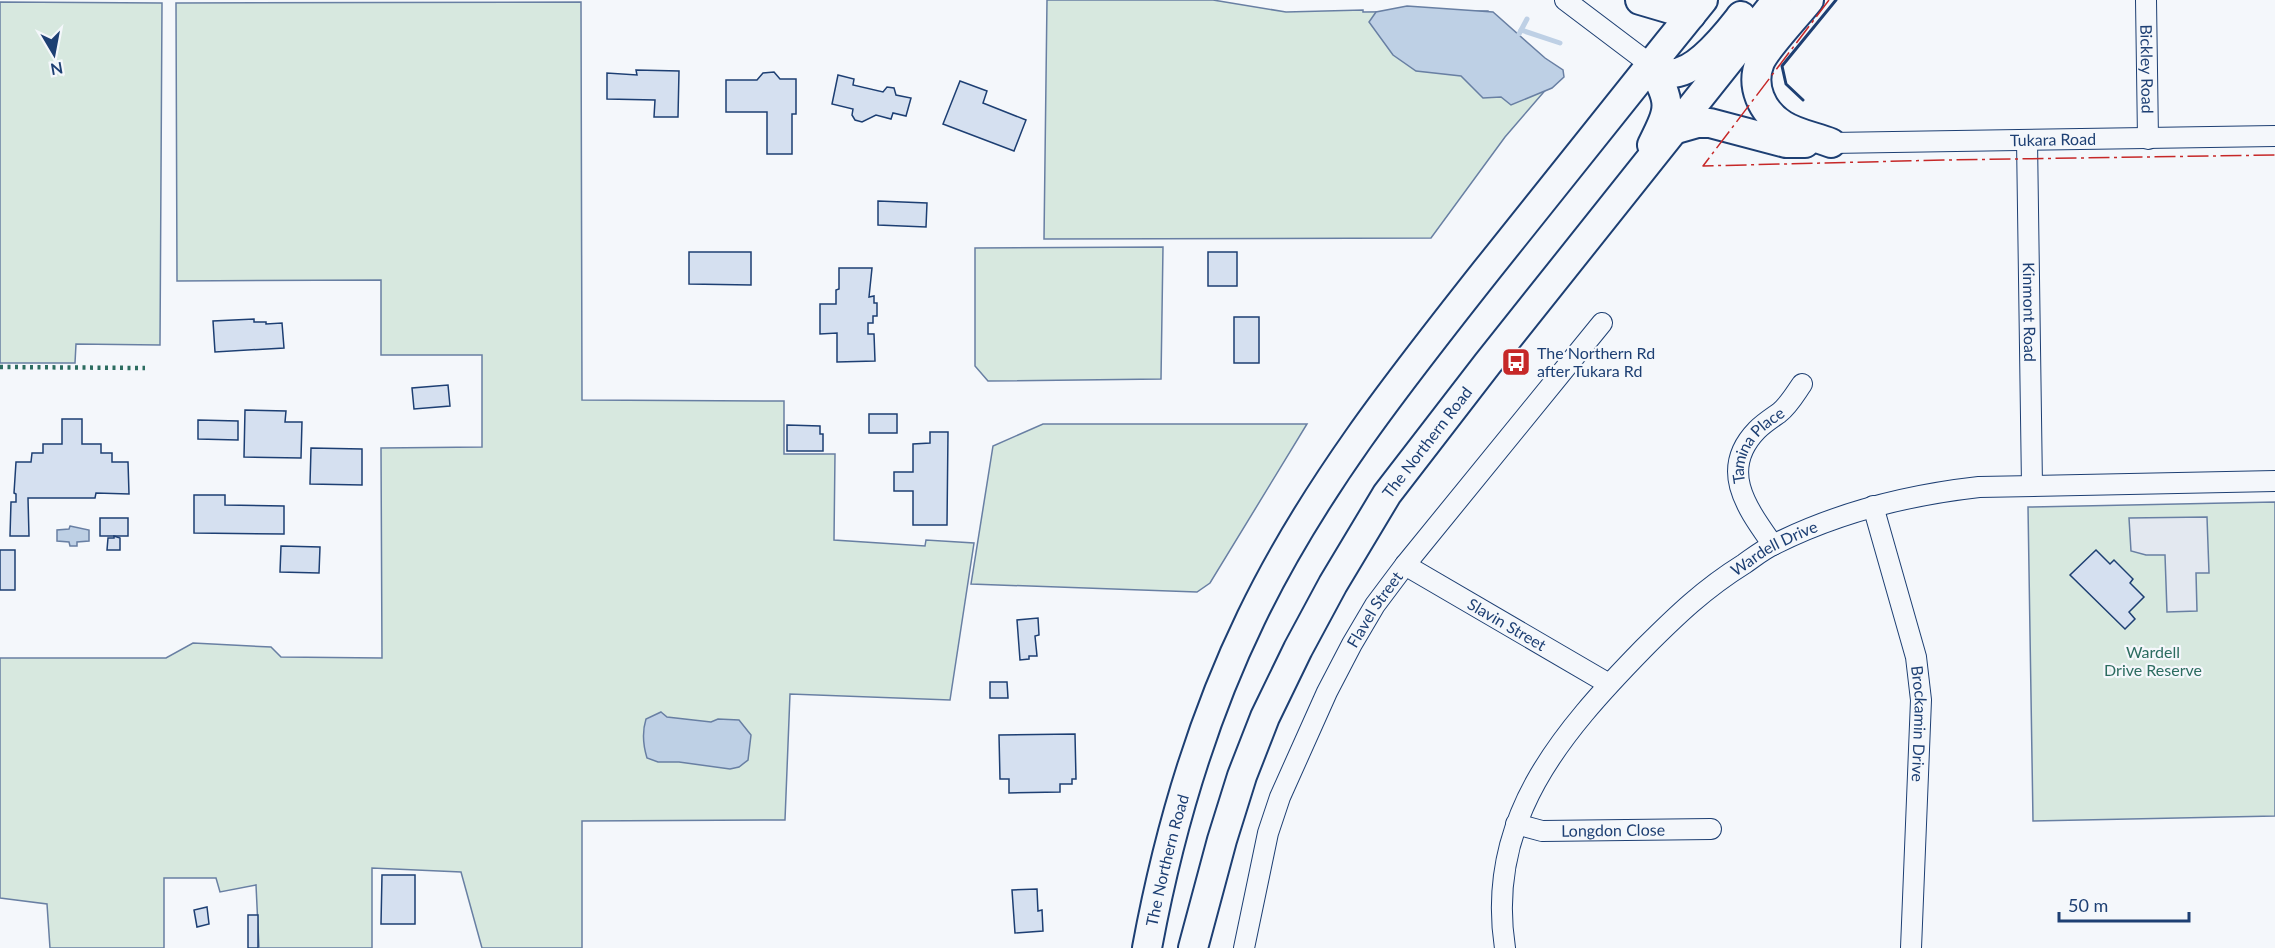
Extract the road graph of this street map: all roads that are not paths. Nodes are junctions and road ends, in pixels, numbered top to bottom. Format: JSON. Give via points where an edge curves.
{"nodes":[{"id":1,"x":1565,"y":0,"type":"edge"},
{"id":2,"x":1640,"y":0,"type":"edge"},
{"id":3,"x":1754,"y":0,"type":"edge"},
{"id":4,"x":1777,"y":0,"type":"edge"},
{"id":5,"x":1809,"y":0,"type":"edge"},
{"id":6,"x":2146,"y":0,"type":"edge"},
{"id":7,"x":1697,"y":8,"type":"edge"},
{"id":8,"x":1651,"y":65,"type":"junction"},
{"id":9,"x":1676,"y":129,"type":"junction"},
{"id":10,"x":2275,"y":136,"type":"edge"},
{"id":11,"x":2148,"y":138,"type":"junction"},
{"id":12,"x":2026,"y":140,"type":"junction"},
{"id":13,"x":1831,"y":143,"type":"junction"},
{"id":14,"x":1632,"y":184,"type":"junction"},
{"id":15,"x":1602,"y":323,"type":"dead end"},
{"id":16,"x":1802,"y":384,"type":"dead end"},
{"id":17,"x":2275,"y":481,"type":"edge"},
{"id":18,"x":2032,"y":486,"type":"junction"},
{"id":19,"x":1873,"y":506,"type":"junction"},
{"id":20,"x":1773,"y":545,"type":"junction"},
{"id":21,"x":1405,"y":565,"type":"junction"},
{"id":22,"x":1609,"y":684,"type":"junction"},
{"id":23,"x":1516,"y":824,"type":"junction"},
{"id":24,"x":1711,"y":829,"type":"dead end"},
{"id":25,"x":1147,"y":948,"type":"edge"},
{"id":26,"x":1193,"y":948,"type":"edge"},
{"id":27,"x":1244,"y":948,"type":"edge"},
{"id":28,"x":1505,"y":948,"type":"edge"},
{"id":29,"x":1911,"y":948,"type":"edge"}],
"edges":[{"from":1,"to":8,"type":"street"},
{"from":2,"to":7,"type":"highway"},
{"from":3,"to":8,"type":"highway","via":[[1695,65],[1666,73]]},
{"from":4,"to":9,"type":"highway","name":"The Northern Road"},
{"from":5,"to":13,"type":"highway","via":[[1760,60],[1756,89],[1767,110],[1785,127]]},
{"from":6,"to":11,"type":"street","name":"Bickley Road"},
{"from":7,"to":8,"type":"highway","name":"The Northern Road"},
{"from":8,"to":14,"type":"highway","via":[[1664,88],[1665,118]]},
{"from":8,"to":25,"type":"highway","name":"The Northern Road","via":[[1401,379],[1332,475],[1296,534],[1251,618],[1211,712],[1184,795]]},
{"from":9,"to":13,"type":"highway","via":[[1710,123],[1786,142]]},
{"from":9,"to":14,"type":"highway","name":"The Northern Road"},
{"from":10,"to":11,"type":"street","name":"Tukara Road"},
{"from":11,"to":12,"type":"street","name":"Tukara Road"},
{"from":12,"to":13,"type":"street","name":"Tukara Road"},
{"from":12,"to":18,"type":"street","name":"Kinmont Road"},
{"from":14,"to":26,"type":"highway","name":"The Northern Road","via":[[1388,495],[1333,584],[1270,707],[1242,776]]},
{"from":15,"to":21,"type":"street","name":"Flavel Street"},
{"from":16,"to":20,"type":"street","name":"Tamina Place","via":[[1787,405],[1751,437],[1739,464],[1743,498]]},
{"from":17,"to":18,"type":"street","name":"Wardell Drive"},
{"from":18,"to":19,"type":"street","name":"Wardell Drive","via":[[1979,487]]},
{"from":19,"to":20,"type":"street","name":"Wardell Drive"},
{"from":19,"to":29,"type":"street","name":"Brockamin Drive","via":[[1920,676]]},
{"from":20,"to":22,"type":"street","name":"Wardell Drive","via":[[1694,598]]},
{"from":21,"to":22,"type":"street","name":"Slavin Street"},
{"from":21,"to":27,"type":"street","name":"Flavel Street","via":[[1352,644],[1280,797],[1268,833]]},
{"from":22,"to":23,"type":"street","name":"Wardell Drive","via":[[1548,758]]},
{"from":23,"to":24,"type":"street","name":"Longdon Close","via":[[1542,831]]},
{"from":23,"to":28,"type":"street","name":"Wardell Drive","via":[[1503,884]]}]}
